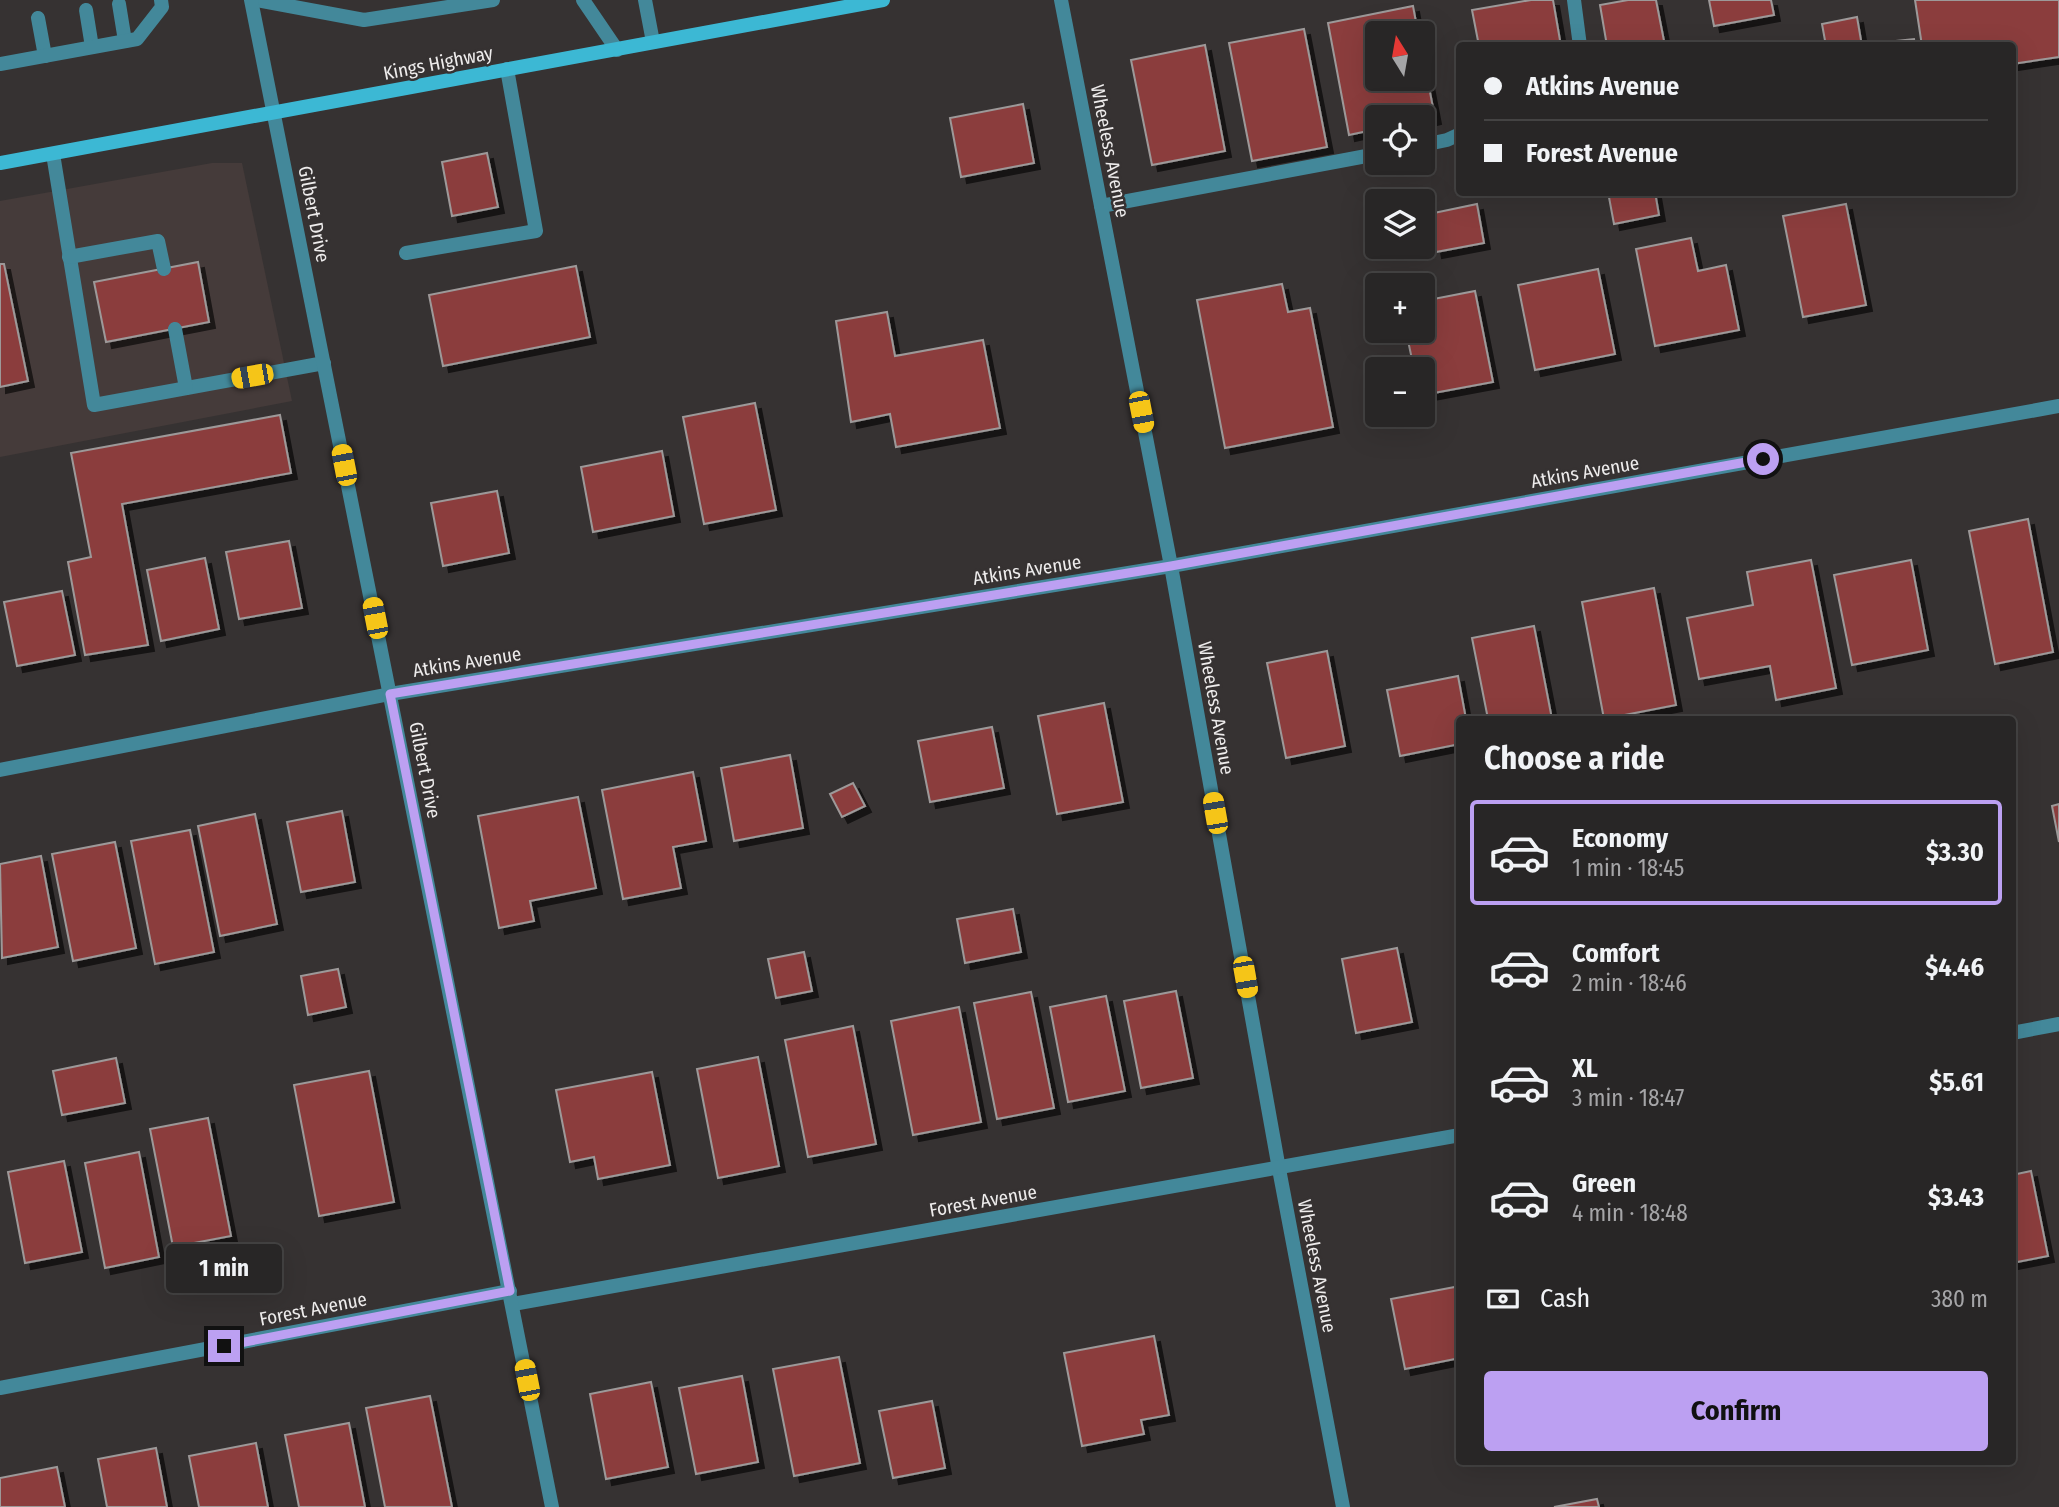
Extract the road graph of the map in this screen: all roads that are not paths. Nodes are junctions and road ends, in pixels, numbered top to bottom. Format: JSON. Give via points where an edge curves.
{"nodes":[{"id":1,"x":161,"y":0,"type":"edge"},
{"id":2,"x":251,"y":0,"type":"edge"},
{"id":3,"x":257,"y":0,"type":"edge"},
{"id":4,"x":493,"y":0,"type":"edge"},
{"id":5,"x":583,"y":0,"type":"edge"},
{"id":6,"x":645,"y":0,"type":"edge"},
{"id":7,"x":883,"y":0,"type":"edge"},
{"id":8,"x":1061,"y":0,"type":"edge"},
{"id":9,"x":1574,"y":0,"type":"edge"},
{"id":10,"x":119,"y":4,"type":"dead end"},
{"id":11,"x":86,"y":10,"type":"dead end"},
{"id":12,"x":38,"y":18,"type":"dead end"},
{"id":13,"x":125,"y":41,"type":"junction"},
{"id":14,"x":653,"y":42,"type":"junction"},
{"id":15,"x":1579,"y":42,"type":"edge"},
{"id":16,"x":92,"y":47,"type":"junction"},
{"id":17,"x":617,"y":50,"type":"junction"},
{"id":18,"x":45,"y":56,"type":"junction"},
{"id":19,"x":1,"y":60,"type":"edge"},
{"id":20,"x":508,"y":69,"type":"junction"},
{"id":21,"x":274,"y":113,"type":"junction"},
{"id":22,"x":1456,"y":136,"type":"edge"},
{"id":23,"x":1435,"y":142,"type":"edge"},
{"id":24,"x":53,"y":154,"type":"junction"},
{"id":25,"x":1365,"y":156,"type":"edge"},
{"id":26,"x":0,"y":163,"type":"edge"},
{"id":27,"x":1101,"y":206,"type":"junction"},
{"id":28,"x":406,"y":253,"type":"dead end"},
{"id":29,"x":69,"y":257,"type":"junction"},
{"id":30,"x":164,"y":269,"type":"dead end"},
{"id":31,"x":175,"y":329,"type":"dead end"},
{"id":32,"x":324,"y":363,"type":"junction"},
{"id":33,"x":186,"y":388,"type":"junction"},
{"id":34,"x":2059,"y":406,"type":"edge"},
{"id":35,"x":1171,"y":566,"type":"junction"},
{"id":36,"x":390,"y":694,"type":"junction"},
{"id":37,"x":0,"y":770,"type":"edge"},
{"id":38,"x":2059,"y":1024,"type":"edge"},
{"id":39,"x":2016,"y":1031,"type":"edge"},
{"id":40,"x":1456,"y":1136,"type":"edge"},
{"id":41,"x":1279,"y":1169,"type":"junction"},
{"id":42,"x":511,"y":1297,"type":"junction"},
{"id":43,"x":0,"y":1388,"type":"edge"},
{"id":44,"x":552,"y":1507,"type":"edge"},
{"id":45,"x":1343,"y":1507,"type":"edge"}],
"edges":[{"from":1,"to":13,"type":"street","via":[[162,7],[137,39]]},
{"from":2,"to":21,"type":"street","name":"Gilbert Drive"},
{"from":3,"to":4,"type":"street","via":[[364,20]]},
{"from":5,"to":17,"type":"street"},
{"from":6,"to":14,"type":"street"},
{"from":7,"to":14,"type":"main road","name":"Kings Highway"},
{"from":8,"to":27,"type":"street","name":"Wheeless Avenue"},
{"from":9,"to":15,"type":"street"},
{"from":10,"to":13,"type":"street"},
{"from":11,"to":16,"type":"street"},
{"from":12,"to":18,"type":"street"},
{"from":13,"to":16,"type":"street"},
{"from":14,"to":17,"type":"main road","name":"Kings Highway"},
{"from":16,"to":18,"type":"street"},
{"from":17,"to":20,"type":"main road","name":"Kings Highway"},
{"from":18,"to":19,"type":"street"},
{"from":20,"to":21,"type":"main road","name":"Kings Highway"},
{"from":20,"to":28,"type":"street","via":[[536,231]]},
{"from":21,"to":24,"type":"main road","name":"Kings Highway"},
{"from":21,"to":32,"type":"street","name":"Gilbert Drive"},
{"from":22,"to":23,"type":"street"},
{"from":24,"to":26,"type":"main road","name":"Kings Highway"},
{"from":24,"to":29,"type":"street"},
{"from":25,"to":27,"type":"street"},
{"from":27,"to":35,"type":"street","name":"Wheeless Avenue"},
{"from":29,"to":30,"type":"street","via":[[158,240]]},
{"from":29,"to":33,"type":"street","via":[[94,405]]},
{"from":31,"to":33,"type":"street"},
{"from":32,"to":33,"type":"street"},
{"from":32,"to":36,"type":"street","name":"Gilbert Drive"},
{"from":34,"to":35,"type":"street","name":"Atkins Avenue"},
{"from":35,"to":36,"type":"street","name":"Atkins Avenue"},
{"from":35,"to":41,"type":"street","name":"Wheeless Avenue"},
{"from":36,"to":37,"type":"street","name":"Atkins Avenue"},
{"from":36,"to":42,"type":"street","name":"Gilbert Drive"},
{"from":38,"to":39,"type":"street"},
{"from":40,"to":41,"type":"street","name":"Forest Avenue"},
{"from":41,"to":42,"type":"street","name":"Forest Avenue"},
{"from":41,"to":45,"type":"street","name":"Wheeless Avenue"},
{"from":42,"to":43,"type":"street","name":"Forest Avenue"},
{"from":42,"to":44,"type":"street","name":"Gilbert Drive"}]}
